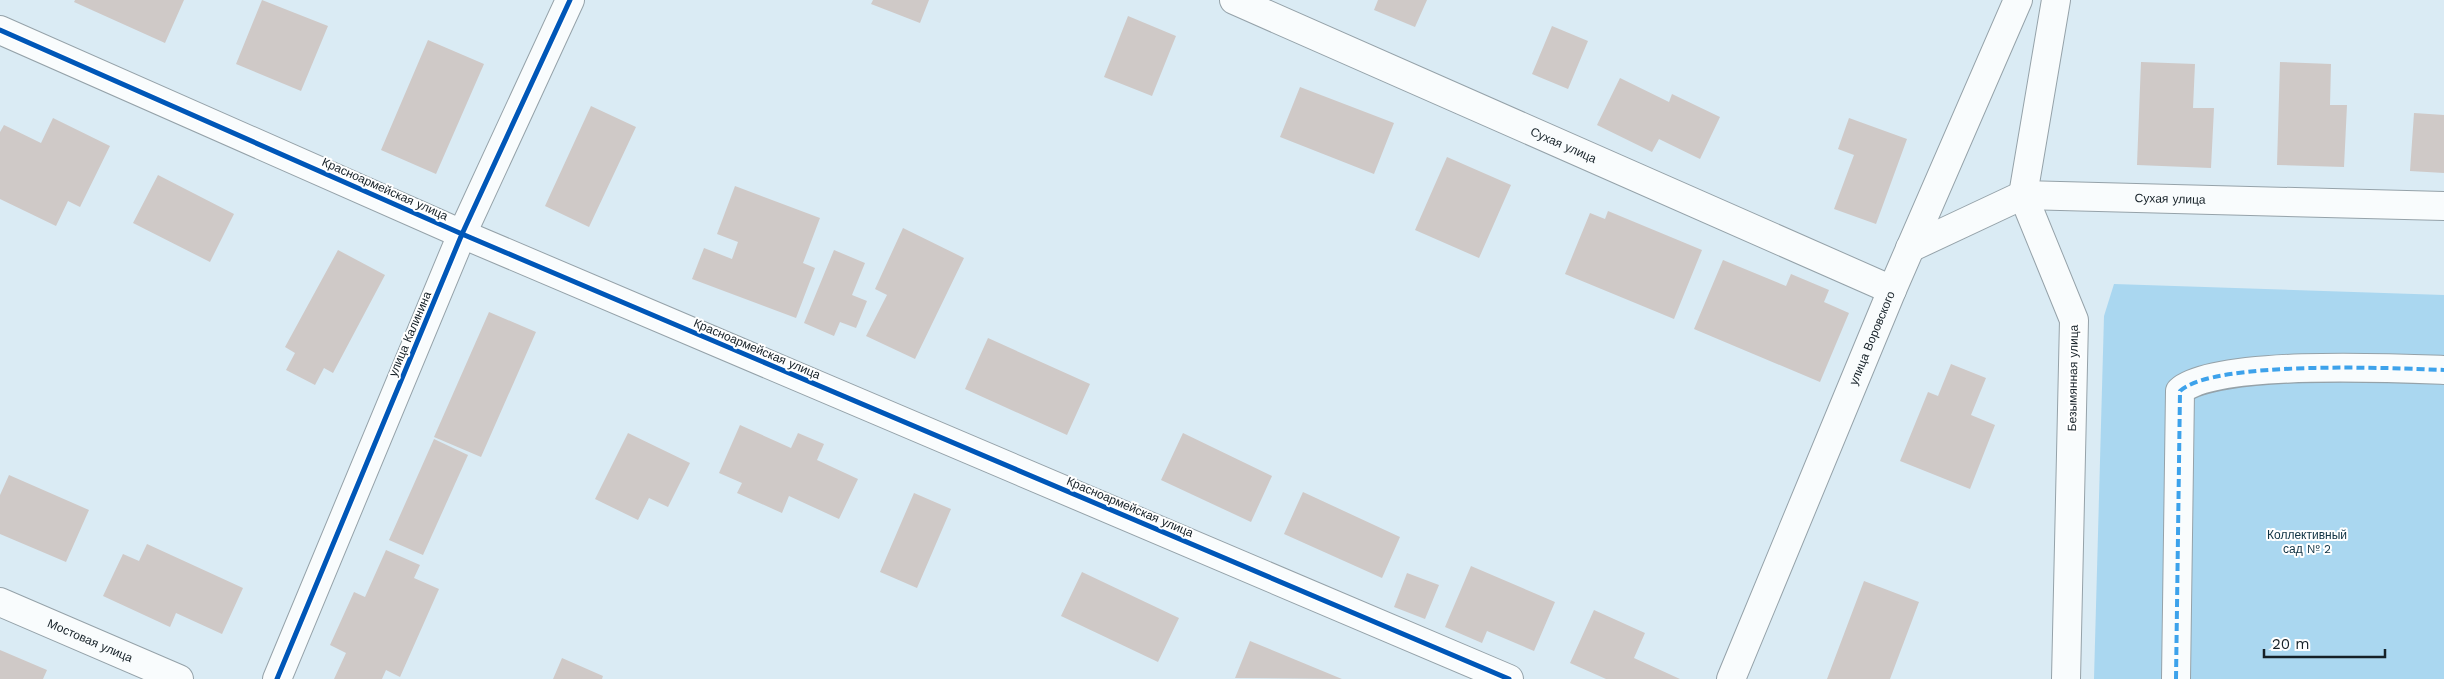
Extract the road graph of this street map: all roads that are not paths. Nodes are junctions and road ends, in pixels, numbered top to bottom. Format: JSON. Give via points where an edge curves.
{"nodes":[{"id":1,"x":570,"y":0,"type":"edge"},
{"id":2,"x":1234,"y":0,"type":"edge"},
{"id":3,"x":2018,"y":0,"type":"edge"},
{"id":4,"x":2056,"y":0,"type":"edge"},
{"id":5,"x":0,"y":30,"type":"edge"},
{"id":6,"x":2023,"y":195,"type":"junction"},
{"id":7,"x":2444,"y":206,"type":"edge"},
{"id":8,"x":462,"y":234,"type":"junction"},
{"id":9,"x":1910,"y":248,"type":"junction"},
{"id":10,"x":1892,"y":290,"type":"junction"},
{"id":11,"x":2444,"y":370,"type":"edge"},
{"id":12,"x":0,"y":602,"type":"edge"},
{"id":13,"x":179,"y":679,"type":"edge"},
{"id":14,"x":277,"y":679,"type":"edge"},
{"id":15,"x":1509,"y":679,"type":"edge"},
{"id":16,"x":1731,"y":679,"type":"edge"},
{"id":17,"x":2066,"y":679,"type":"edge"},
{"id":18,"x":2176,"y":679,"type":"edge"}],
"edges":[{"from":1,"to":8,"type":"street","name":"улица Калинина"},
{"from":2,"to":10,"type":"street","name":"Сухая улица"},
{"from":3,"to":9,"type":"street","name":"улица Воровского"},
{"from":4,"to":6,"type":"street"},
{"from":5,"to":8,"type":"street","name":"Красноармейская улица"},
{"from":6,"to":7,"type":"street","name":"Сухая улица"},
{"from":6,"to":9,"type":"street","name":"Сухая улица"},
{"from":6,"to":17,"type":"street","name":"Безымянная улица","via":[[2074,320]]},
{"from":8,"to":14,"type":"street","name":"улица Калинина"},
{"from":8,"to":15,"type":"street","name":"Красноармейская улица"},
{"from":9,"to":10,"type":"street","name":"улица Воровского"},
{"from":10,"to":16,"type":"street","name":"улица Воровского"},
{"from":11,"to":18,"type":"street","via":[[2362,366],[2241,372],[2187,384],[2180,391]]},
{"from":12,"to":13,"type":"street","name":"Мостовая улица"}]}
